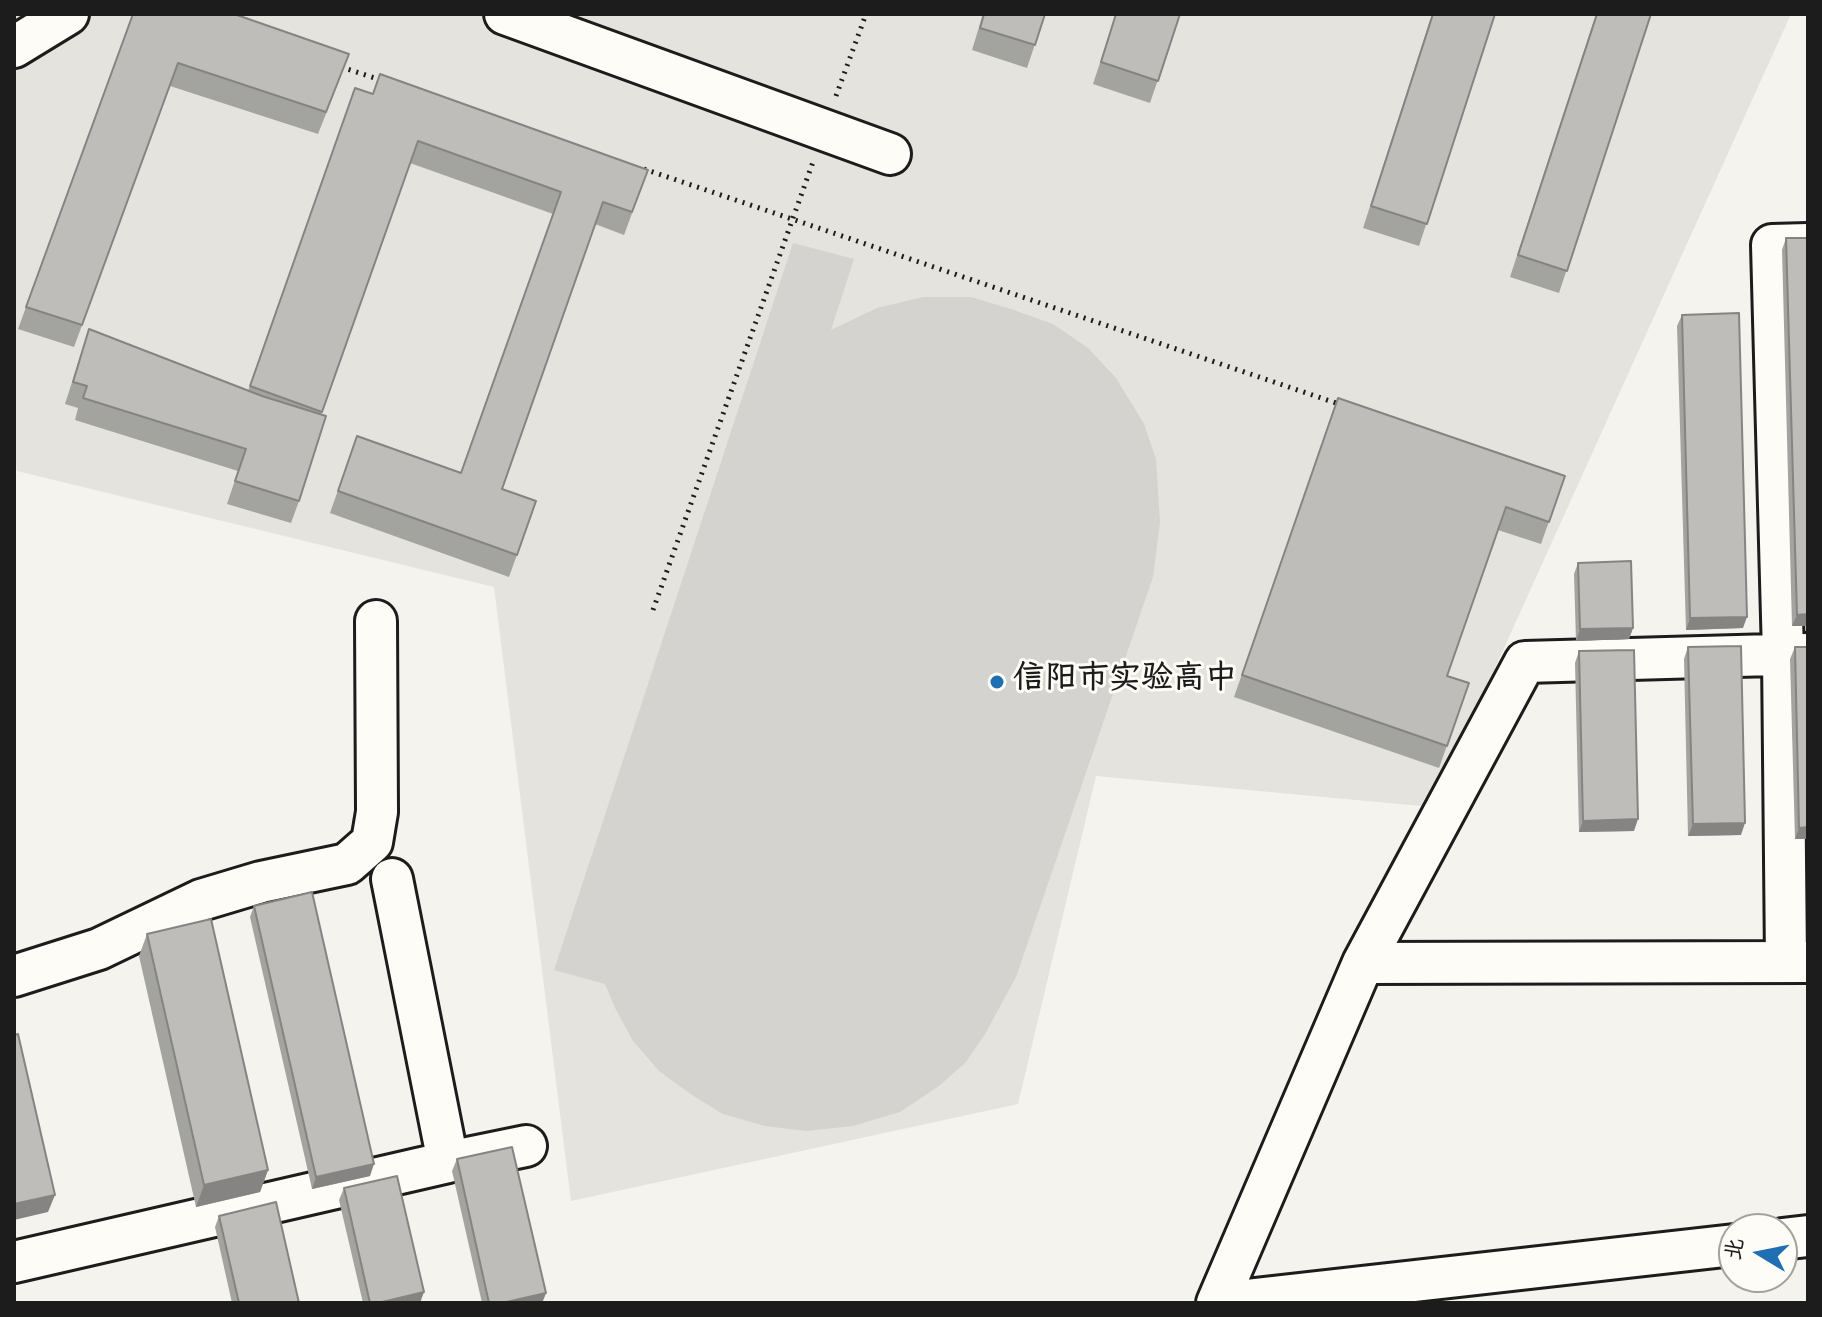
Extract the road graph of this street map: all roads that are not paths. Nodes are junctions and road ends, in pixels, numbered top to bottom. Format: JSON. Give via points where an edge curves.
{"nodes":[{"id":1,"x":68,"y":14,"type":"edge"},
{"id":2,"x":505,"y":14,"type":"edge"},
{"id":3,"x":14,"y":47,"type":"edge"},
{"id":4,"x":890,"y":154,"type":"dead end"},
{"id":5,"x":1808,"y":244,"type":"edge"},
{"id":6,"x":376,"y":621,"type":"dead end"},
{"id":7,"x":1796,"y":654,"type":"edge"},
{"id":8,"x":392,"y":879,"type":"dead end"},
{"id":9,"x":1797,"y":961,"type":"edge"},
{"id":10,"x":1363,"y":963,"type":"junction"},
{"id":11,"x":14,"y":976,"type":"edge"},
{"id":12,"x":526,"y":1146,"type":"dead end"},
{"id":13,"x":448,"y":1162,"type":"junction"},
{"id":14,"x":1718,"y":1247,"type":"edge"},
{"id":15,"x":14,"y":1262,"type":"edge"},
{"id":16,"x":1218,"y":1303,"type":"edge"}],
"edges":[{"from":1,"to":3,"type":"street"},
{"from":2,"to":4,"type":"street"},
{"from":5,"to":7,"type":"street","via":[[1772,245]]},
{"from":6,"to":11,"type":"street","via":[[377,812],[372,842],[347,864],[201,900],[99,949]]},
{"from":7,"to":9,"type":"street"},
{"from":7,"to":10,"type":"street","via":[[1525,662]]},
{"from":8,"to":13,"type":"street"},
{"from":9,"to":10,"type":"street"},
{"from":10,"to":16,"type":"street"},
{"from":12,"to":13,"type":"street"},
{"from":13,"to":15,"type":"street"},
{"from":14,"to":16,"type":"street"}]}
